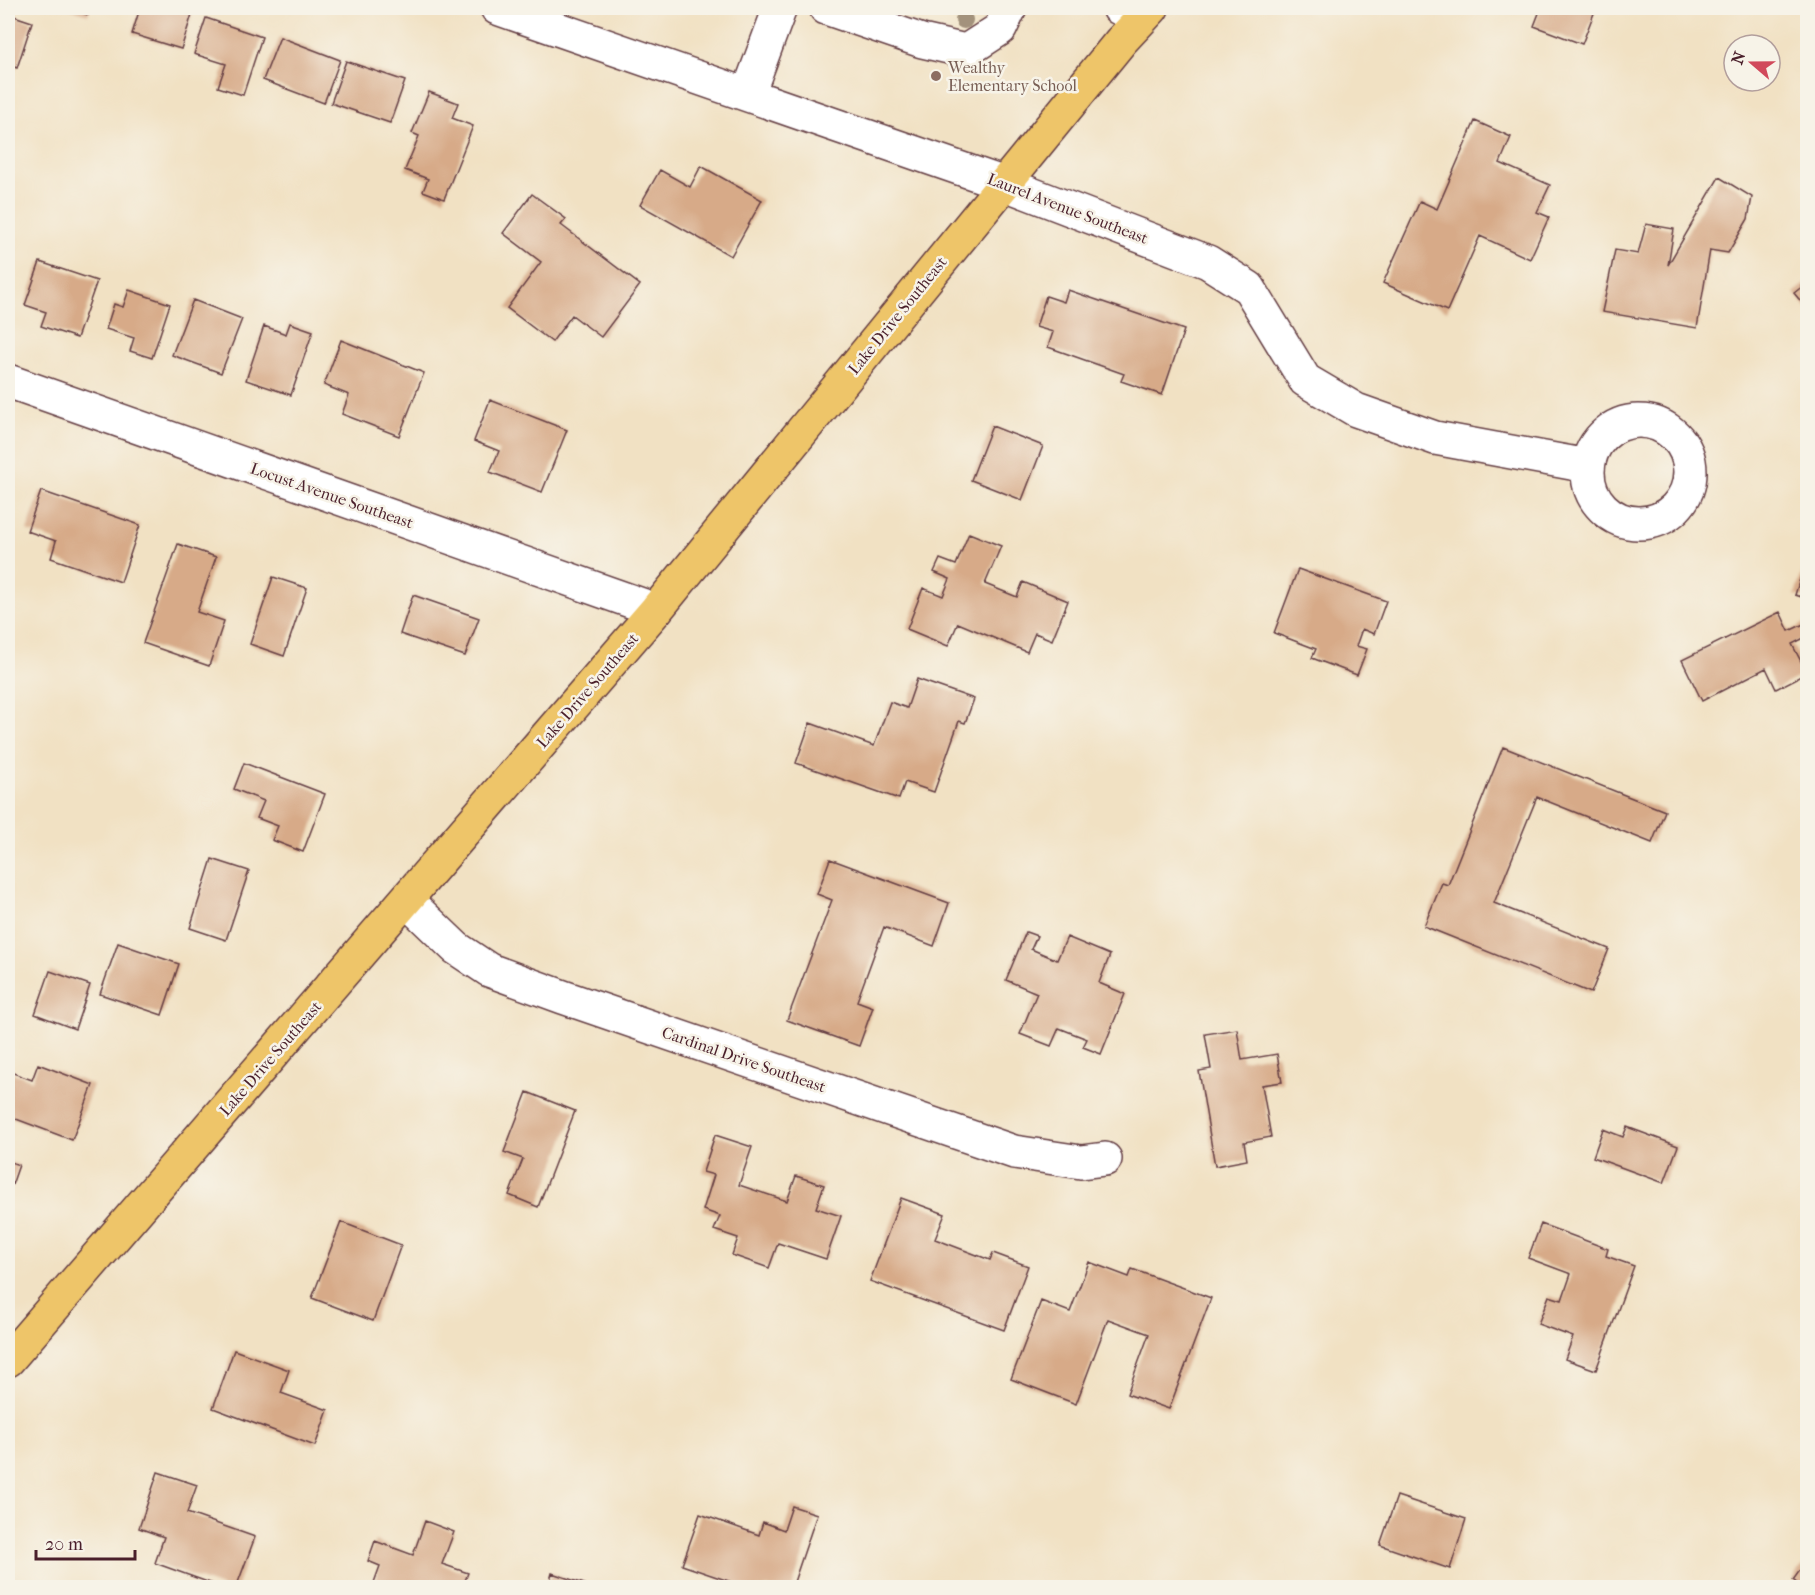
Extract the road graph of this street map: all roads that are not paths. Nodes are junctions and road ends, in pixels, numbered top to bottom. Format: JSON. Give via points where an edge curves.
{"nodes":[{"id":1,"x":496,"y":8,"type":"edge"},
{"id":2,"x":780,"y":8,"type":"edge"},
{"id":3,"x":826,"y":8,"type":"edge"},
{"id":4,"x":1010,"y":8,"type":"edge"},
{"id":5,"x":1138,"y":11,"type":"edge"},
{"id":6,"x":748,"y":94,"type":"junction"},
{"id":7,"x":1005,"y":184,"type":"junction"},
{"id":8,"x":8,"y":381,"type":"edge"},
{"id":9,"x":1588,"y":466,"type":"dead end"},
{"id":10,"x":656,"y":610,"type":"junction"},
{"id":11,"x":406,"y":901,"type":"junction"},
{"id":12,"x":1105,"y":1159,"type":"dead end"},
{"id":13,"x":8,"y":1360,"type":"edge"}],
"edges":[{"from":1,"to":6,"type":"street","name":"Laurel Avenue Southeast"},
{"from":2,"to":6,"type":"street"},
{"from":3,"to":4,"type":"street","via":[[966,51],[1000,29]]},
{"from":5,"to":7,"type":"main road","name":"Lake Drive Southeast"},
{"from":6,"to":7,"type":"street","name":"Laurel Avenue Southeast"},
{"from":7,"to":9,"type":"street","name":"Laurel Avenue Southeast","via":[[1208,262],[1249,288],[1305,380],[1356,410],[1435,438]]},
{"from":7,"to":10,"type":"main road","name":"Lake Drive Southeast"},
{"from":8,"to":10,"type":"street","name":"Locust Avenue Southeast"},
{"from":10,"to":11,"type":"main road","name":"Lake Drive Southeast"},
{"from":11,"to":12,"type":"street","name":"Cardinal Drive Southeast","via":[[456,948],[500,974],[1014,1152],[1081,1162]]},
{"from":11,"to":13,"type":"main road","name":"Lake Drive Southeast"}]}
